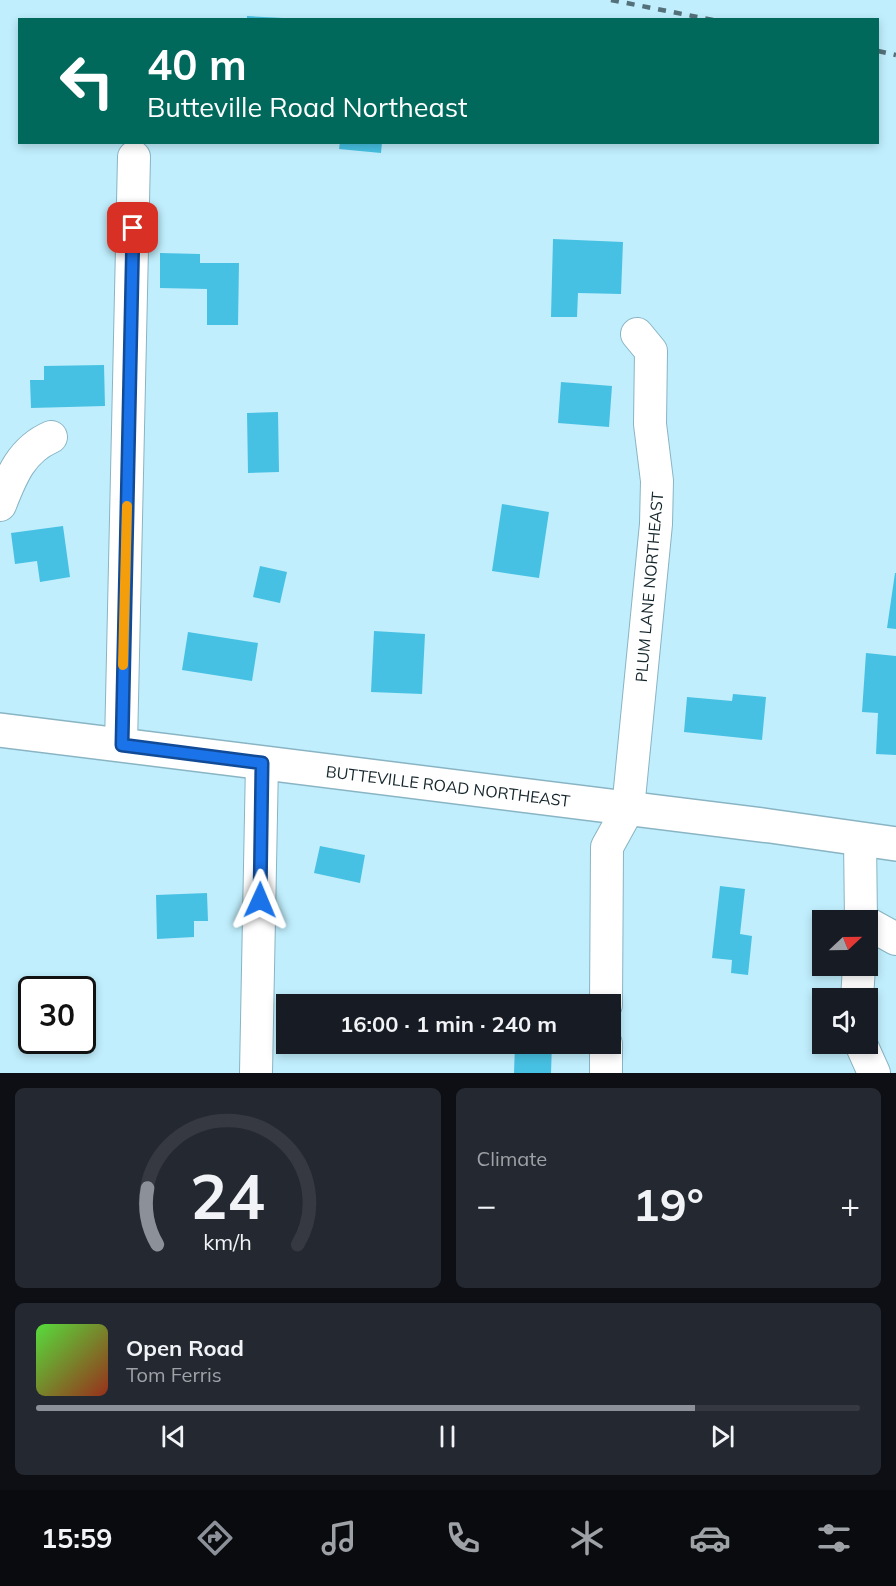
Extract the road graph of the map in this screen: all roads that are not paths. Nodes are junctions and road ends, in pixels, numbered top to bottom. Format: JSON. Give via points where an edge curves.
{"nodes":[{"id":1,"x":134,"y":157,"type":"dead end"},
{"id":2,"x":637,"y":334,"type":"dead end"},
{"id":3,"x":51,"y":437,"type":"dead end"},
{"id":4,"x":0,"y":504,"type":"edge"},
{"id":5,"x":0,"y":730,"type":"edge"},
{"id":6,"x":122,"y":745,"type":"junction"},
{"id":7,"x":262,"y":763,"type":"junction"},
{"id":8,"x":628,"y":809,"type":"junction"},
{"id":9,"x":860,"y":839,"type":"junction"},
{"id":10,"x":896,"y":844,"type":"edge"},
{"id":11,"x":862,"y":910,"type":"edge"},
{"id":12,"x":878,"y":930,"type":"edge"},
{"id":13,"x":896,"y":939,"type":"edge"},
{"id":14,"x":606,"y":994,"type":"edge"},
{"id":15,"x":606,"y":1054,"type":"edge"},
{"id":16,"x":865,"y":1054,"type":"edge"},
{"id":17,"x":256,"y":1073,"type":"edge"},
{"id":18,"x":606,"y":1073,"type":"edge"},
{"id":19,"x":874,"y":1073,"type":"edge"}],
"edges":[{"from":1,"to":6,"type":"street"},
{"from":2,"to":8,"type":"street","name":"PLUM LANE NORTHEAST","via":[[651,351],[650,424],[657,481]]},
{"from":3,"to":4,"type":"street","via":[[36,444],[14,472]]},
{"from":5,"to":6,"type":"main road","name":"BUTTEVILLE ROAD NORTHEAST"},
{"from":6,"to":7,"type":"main road","name":"BUTTEVILLE ROAD NORTHEAST"},
{"from":7,"to":8,"type":"main road","name":"BUTTEVILLE ROAD NORTHEAST"},
{"from":7,"to":17,"type":"street"},
{"from":8,"to":9,"type":"main road","name":"BUTTEVILLE ROAD NORTHEAST"},
{"from":8,"to":14,"type":"street","via":[[607,847]]},
{"from":9,"to":10,"type":"main road","name":"BUTTEVILLE ROAD NORTHEAST"},
{"from":9,"to":11,"type":"street"},
{"from":12,"to":13,"type":"street"},
{"from":15,"to":18,"type":"street"},
{"from":16,"to":19,"type":"street"}]}
